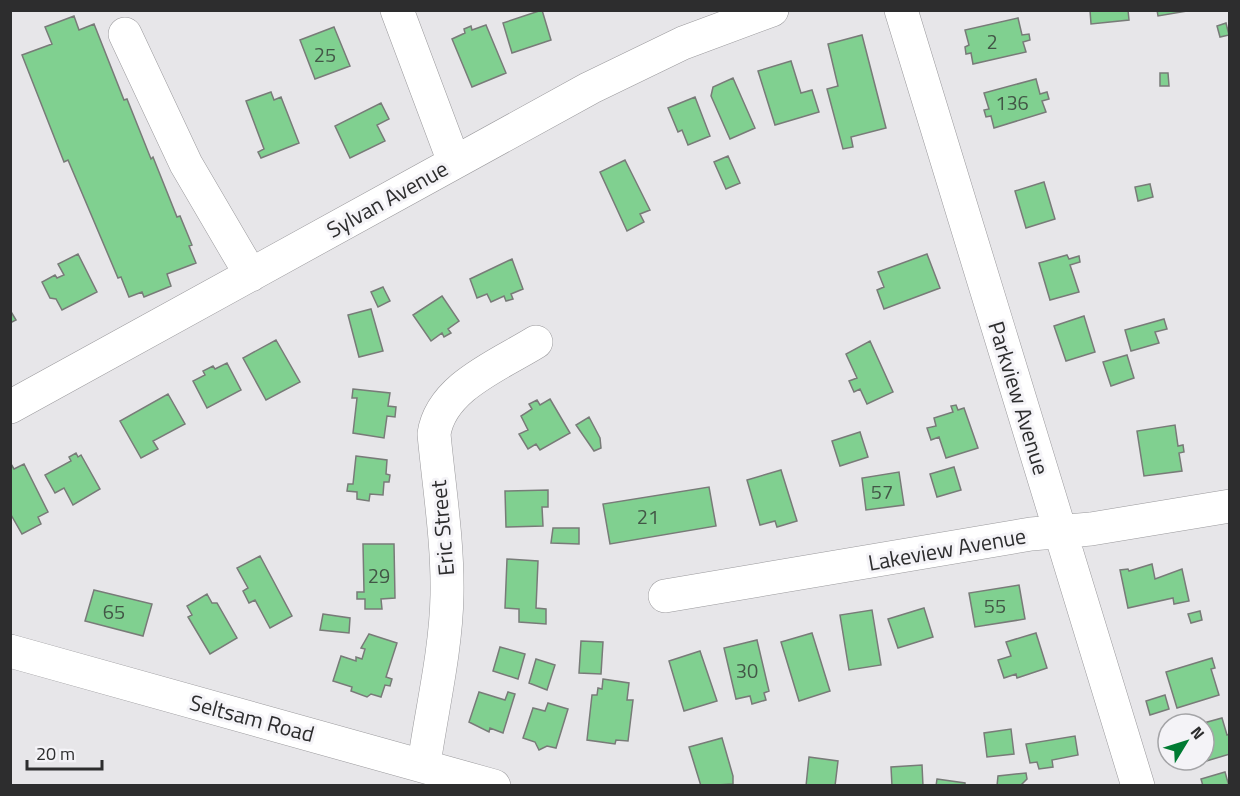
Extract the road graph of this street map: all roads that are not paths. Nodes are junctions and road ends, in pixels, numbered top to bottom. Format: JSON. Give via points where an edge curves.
{"nodes":[{"id":1,"x":397,"y":10,"type":"edge"},
{"id":2,"x":772,"y":10,"type":"edge"},
{"id":3,"x":902,"y":10,"type":"edge"},
{"id":4,"x":126,"y":34,"type":"dead end"},
{"id":5,"x":454,"y":162,"type":"junction"},
{"id":6,"x":251,"y":274,"type":"junction"},
{"id":7,"x":536,"y":342,"type":"dead end"},
{"id":8,"x":10,"y":407,"type":"edge"},
{"id":9,"x":1230,"y":506,"type":"edge"},
{"id":10,"x":1060,"y":532,"type":"junction"},
{"id":11,"x":665,"y":596,"type":"dead end"},
{"id":12,"x":10,"y":651,"type":"edge"},
{"id":13,"x":424,"y":764,"type":"junction"},
{"id":14,"x":494,"y":786,"type":"edge"},
{"id":15,"x":1138,"y":786,"type":"edge"}],
"edges":[{"from":1,"to":5,"type":"street"},
{"from":2,"to":5,"type":"street","name":"Sylvan Avenue","via":[[682,43]]},
{"from":3,"to":10,"type":"street","name":"Parkview Avenue"},
{"from":4,"to":6,"type":"street","via":[[186,164]]},
{"from":5,"to":6,"type":"street","name":"Sylvan Avenue"},
{"from":6,"to":8,"type":"street","name":"Sylvan Avenue"},
{"from":7,"to":13,"type":"street","name":"Eric Street","via":[[458,392],[436,420],[447,605]]},
{"from":9,"to":10,"type":"street","name":"Lakeview Avenue"},
{"from":10,"to":11,"type":"street","name":"Lakeview Avenue"},
{"from":10,"to":15,"type":"street","name":"Parkview Avenue"},
{"from":12,"to":13,"type":"street","name":"Seltsam Road"},
{"from":13,"to":14,"type":"street","name":"Seltsam Road"}]}
